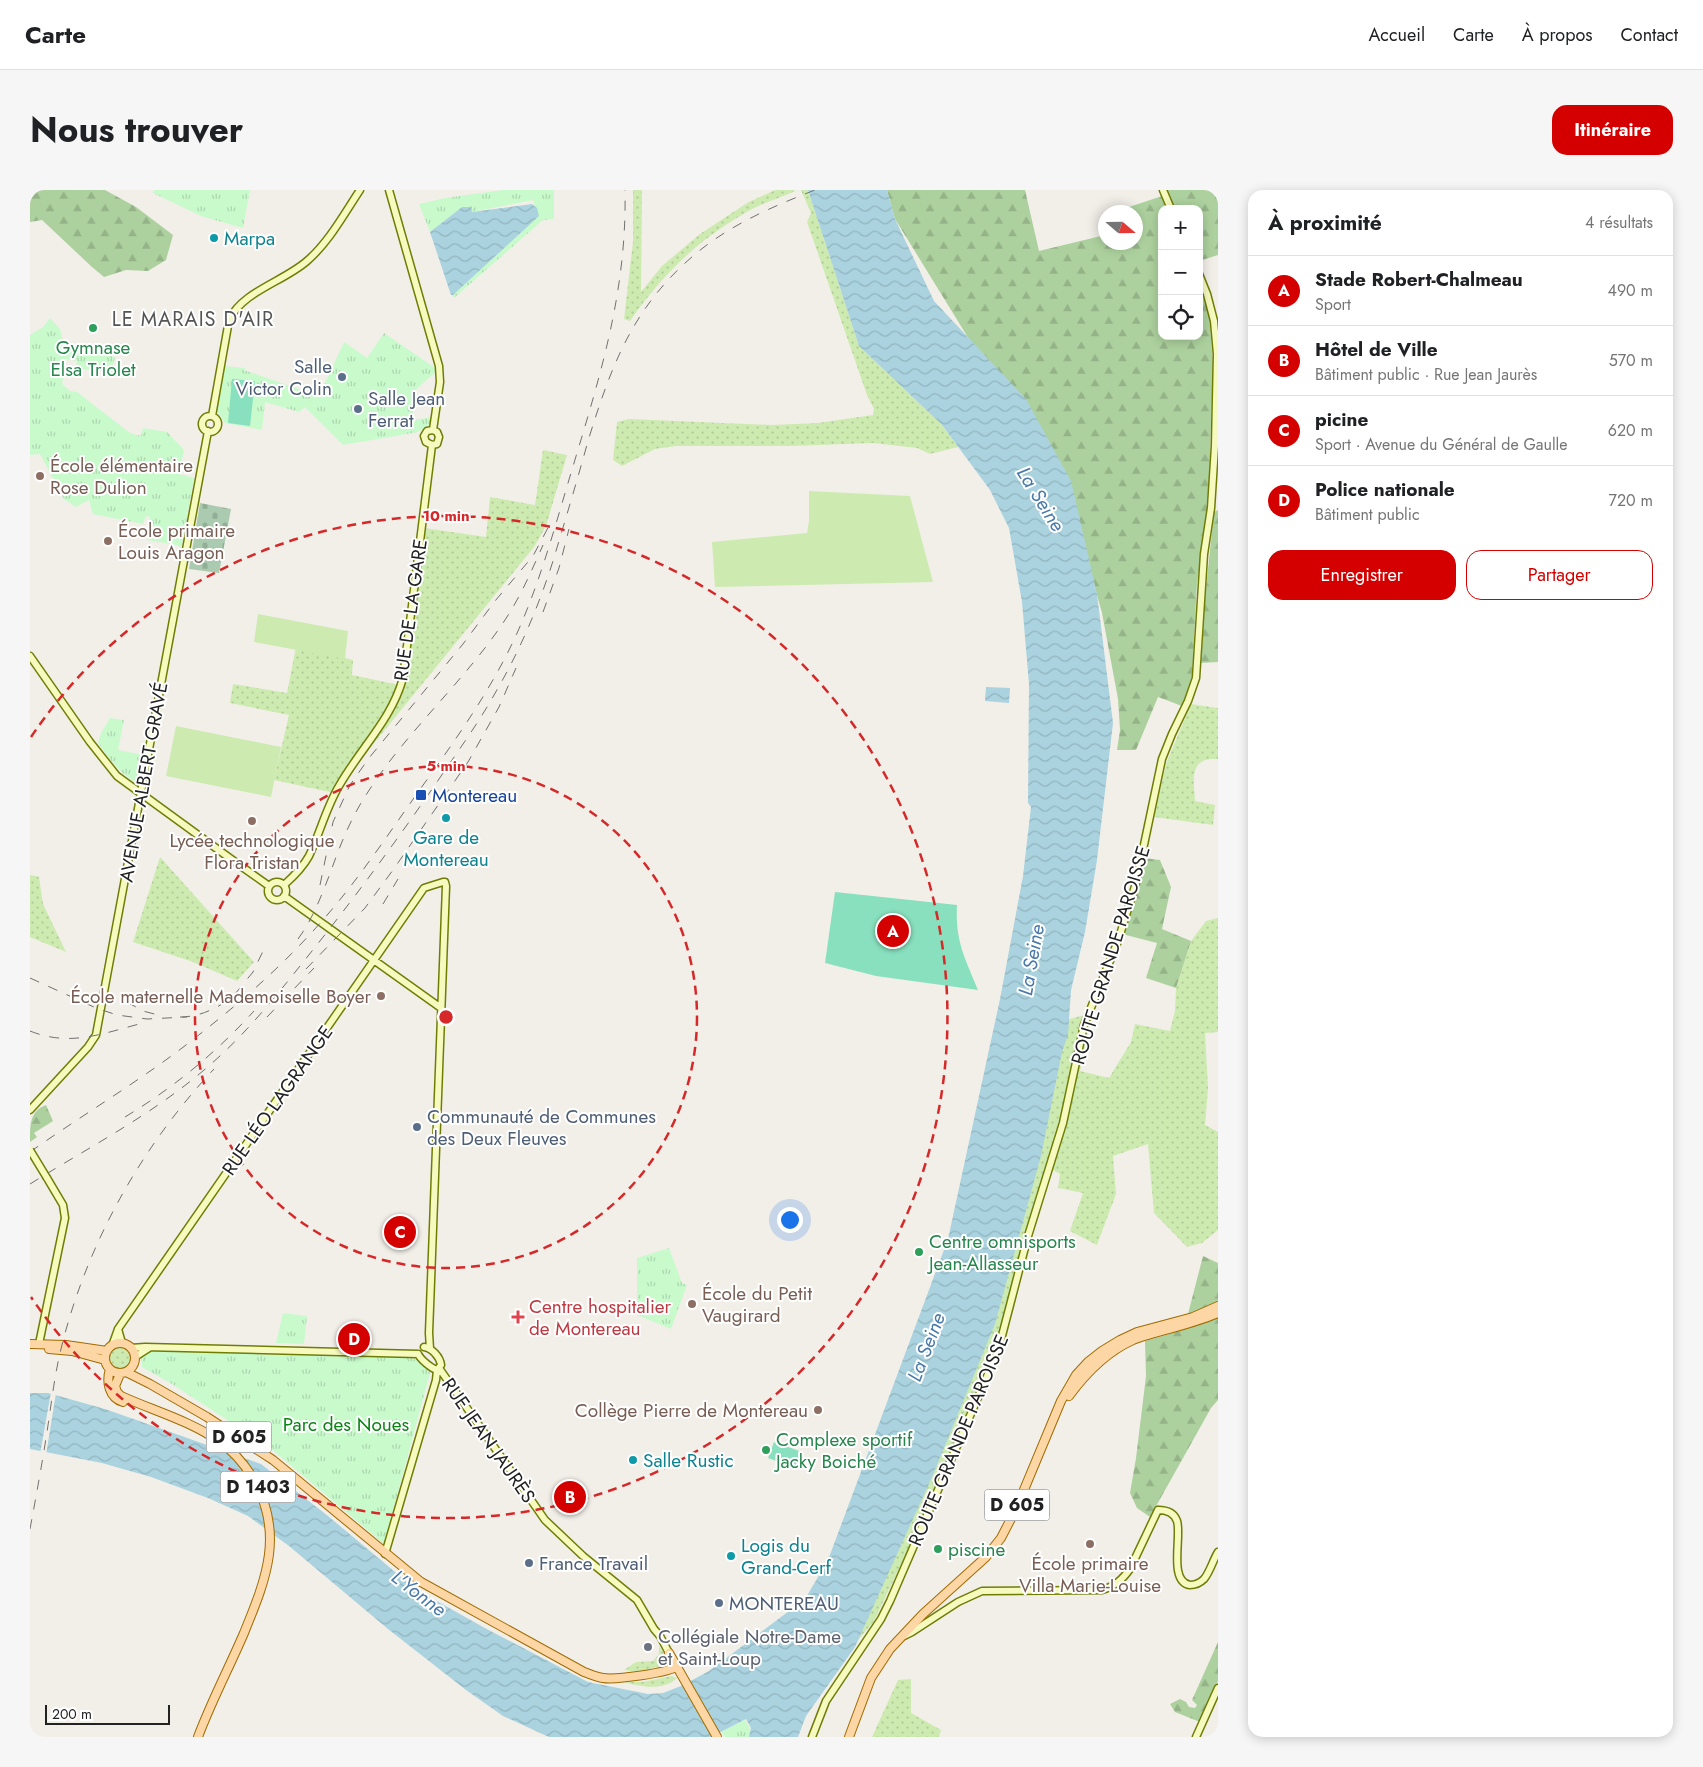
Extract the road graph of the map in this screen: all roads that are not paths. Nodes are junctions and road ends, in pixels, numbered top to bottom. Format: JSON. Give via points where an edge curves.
{"nodes":[{"id":1,"x":360,"y":190,"type":"edge"},
{"id":2,"x":389,"y":190,"type":"edge"},
{"id":3,"x":1163,"y":190,"type":"edge"},
{"id":4,"x":1169,"y":205,"type":"edge"},
{"id":5,"x":1203,"y":284,"type":"edge"},
{"id":6,"x":212,"y":416,"type":"junction"},
{"id":7,"x":433,"y":430,"type":"junction"},
{"id":8,"x":208,"y":431,"type":"junction"},
{"id":9,"x":432,"y":445,"type":"junction"},
{"id":10,"x":30,"y":656,"type":"edge"},
{"id":11,"x":141,"y":794,"type":"junction"},
{"id":12,"x":284,"y":885,"type":"junction"},
{"id":13,"x":269,"y":886,"type":"junction"},
{"id":14,"x":284,"y":896,"type":"junction"},
{"id":15,"x":374,"y":960,"type":"junction"},
{"id":16,"x":441,"y":1008,"type":"junction"},
{"id":17,"x":30,"y":1110,"type":"edge"},
{"id":18,"x":30,"y":1150,"type":"edge"},
{"id":19,"x":1218,"y":1306,"type":"edge"},
{"id":20,"x":1218,"y":1313,"type":"edge"},
{"id":21,"x":118,"y":1329,"type":"junction"},
{"id":22,"x":122,"y":1343,"type":"junction"},
{"id":23,"x":30,"y":1344,"type":"edge"},
{"id":24,"x":39,"y":1344,"type":"junction"},
{"id":25,"x":30,"y":1348,"type":"edge"},
{"id":26,"x":109,"y":1348,"type":"junction"},
{"id":27,"x":131,"y":1348,"type":"junction"},
{"id":28,"x":151,"y":1348,"type":"junction"},
{"id":29,"x":427,"y":1348,"type":"junction"},
{"id":30,"x":418,"y":1354,"type":"junction"},
{"id":31,"x":105,"y":1360,"type":"junction"},
{"id":32,"x":135,"y":1361,"type":"junction"},
{"id":33,"x":438,"y":1369,"type":"junction"},
{"id":34,"x":110,"y":1370,"type":"junction"},
{"id":35,"x":123,"y":1373,"type":"junction"},
{"id":36,"x":150,"y":1384,"type":"junction"},
{"id":37,"x":148,"y":1409,"type":"junction"},
{"id":38,"x":1055,"y":1419,"type":"junction"},
{"id":39,"x":1158,"y":1510,"type":"junction"},
{"id":40,"x":389,"y":1538,"type":"junction"},
{"id":41,"x":373,"y":1543,"type":"junction"},
{"id":42,"x":1218,"y":1552,"type":"edge"},
{"id":43,"x":385,"y":1554,"type":"junction"},
{"id":44,"x":1218,"y":1561,"type":"edge"},
{"id":45,"x":927,"y":1611,"type":"junction"},
{"id":46,"x":940,"y":1613,"type":"junction"},
{"id":47,"x":932,"y":1619,"type":"junction"},
{"id":48,"x":900,"y":1637,"type":"junction"},
{"id":49,"x":669,"y":1653,"type":"junction"},
{"id":50,"x":678,"y":1666,"type":"junction"},
{"id":51,"x":659,"y":1672,"type":"junction"},
{"id":52,"x":1218,"y":1688,"type":"edge"},
{"id":53,"x":198,"y":1736,"type":"edge"},
{"id":54,"x":717,"y":1737,"type":"edge"},
{"id":55,"x":812,"y":1737,"type":"edge"},
{"id":56,"x":848,"y":1737,"type":"edge"},
{"id":57,"x":1196,"y":1737,"type":"edge"}],
"edges":[{"from":1,"to":6,"type":"main road","via":[[314,255],[292,273],[241,302],[233,311]]},
{"from":2,"to":7,"type":"main road","via":[[439,366]]},
{"from":3,"to":4,"type":"main road"},
{"from":5,"to":55,"type":"main road","name":"ROUTE GRANDE PAROISSE","via":[[1214,321],[1217,354],[1211,508],[1204,554],[1196,678],[1162,759],[1136,883],[1118,941],[1084,1025],[1063,1123],[1028,1236],[998,1351],[881,1619],[826,1701]]},
{"from":6,"to":8,"type":"main road","via":[[217,426]]},
{"from":6,"to":8,"type":"main road","via":[[207,416],[202,422],[202,427]]},
{"from":7,"to":9,"type":"main road","via":[[440,437]]},
{"from":7,"to":9,"type":"main road","via":[[424,436]]},
{"from":8,"to":11,"type":"main road","name":"AVENUE ALBERT GRAVÉ"},
{"from":9,"to":12,"type":"main road","name":"RUE DE LA GARE","via":[[400,691],[376,734],[354,760],[338,787],[308,858]]},
{"from":10,"to":11,"type":"main road","via":[[111,769]]},
{"from":11,"to":13,"type":"main road"},
{"from":11,"to":17,"type":"main road","name":"AVENUE ALBERT GRAVÉ","via":[[96,1035]]},
{"from":12,"to":13,"type":"main road","via":[[276,882]]},
{"from":12,"to":14,"type":"main road"},
{"from":13,"to":14,"type":"main road","via":[[270,897],[279,899]]},
{"from":14,"to":15,"type":"main road"},
{"from":15,"to":16,"type":"main road"},
{"from":15,"to":16,"type":"main road","name":"RUE LÉO LAGRANGE","via":[[424,888],[445,882]]},
{"from":15,"to":21,"type":"main road","name":"RUE LÉO LAGRANGE"},
{"from":16,"to":29,"type":"main road"},
{"from":18,"to":24,"type":"main road","bridge":true,"via":[[63,1205],[65,1218]]},
{"from":19,"to":38,"type":"main road","number":"D 605","via":[[1193,1317],[1137,1332],[1102,1351],[1076,1375]]},
{"from":20,"to":38,"type":"main road","number":"D 605","via":[[1133,1340],[1113,1351],[1082,1379]]},
{"from":21,"to":22,"type":"main road"},
{"from":21,"to":26,"type":"main road","name":"RUE LÉO LAGRANGE"},
{"from":22,"to":26,"type":"main road"},
{"from":22,"to":27,"type":"main road"},
{"from":23,"to":24,"type":"main road"},
{"from":24,"to":26,"type":"main road"},
{"from":25,"to":31,"type":"main road","via":[[72,1351]]},
{"from":26,"to":31,"type":"main road"},
{"from":27,"to":28,"type":"main road"},
{"from":27,"to":32,"type":"main road"},
{"from":28,"to":30,"type":"main road"},
{"from":28,"to":32,"type":"main road"},
{"from":29,"to":30,"type":"main road"},
{"from":29,"to":33,"type":"main road","via":[[440,1360]]},
{"from":30,"to":33,"type":"main road"},
{"from":31,"to":34,"type":"main road"},
{"from":32,"to":35,"type":"main road"},
{"from":32,"to":36,"type":"main road","number":"D 605","via":[[138,1371]]},
{"from":33,"to":40,"type":"main road"},
{"from":33,"to":49,"type":"main road","name":"RUE JEAN JAURÈS","via":[[545,1520],[637,1600]]},
{"from":34,"to":35,"type":"main road"},
{"from":34,"to":37,"type":"main road","number":"D 1403","via":[[109,1388],[113,1396],[119,1401]]},
{"from":35,"to":36,"type":"main road","number":"D 605"},
{"from":35,"to":37,"type":"main road","number":"D 1403","via":[[115,1386],[117,1392]]},
{"from":36,"to":41,"type":"main road","number":"D 605","via":[[273,1460]]},
{"from":37,"to":53,"type":"main road","number":"D 1403","via":[[191,1425],[222,1443],[241,1461],[258,1487],[269,1523],[266,1577]]},
{"from":38,"to":45,"type":"main road","number":"D 605","via":[[1001,1538]]},
{"from":39,"to":42,"type":"main road","via":[[1171,1513],[1177,1521],[1178,1572],[1186,1583],[1201,1582]]},
{"from":39,"to":44,"type":"main road","via":[[1174,1522],[1174,1573],[1179,1583],[1188,1588],[1204,1585]]},
{"from":39,"to":46,"type":"main road","via":[[1130,1570],[1110,1588],[982,1592]]},
{"from":40,"to":41,"type":"main road"},
{"from":40,"to":43,"type":"main road"},
{"from":41,"to":43,"type":"main road","number":"D 605"},
{"from":43,"to":51,"type":"main road","number":"D 605","via":[[439,1593],[584,1672],[605,1678]]},
{"from":45,"to":46,"type":"main road"},
{"from":45,"to":47,"type":"main road"},
{"from":45,"to":48,"type":"main road","number":"D 605"},
{"from":46,"to":47,"type":"main road"},
{"from":47,"to":48,"type":"main road"},
{"from":48,"to":56,"type":"main road","number":"D 605","via":[[869,1683]]},
{"from":49,"to":50,"type":"main road","name":"RUE JEAN JAURÈS"},
{"from":49,"to":51,"type":"main road","via":[[668,1661]]},
{"from":50,"to":51,"type":"main road","number":"D 605"},
{"from":50,"to":54,"type":"main road","name":"RUE JEAN JAURÈS"},
{"from":52,"to":57,"type":"main road"}]}
